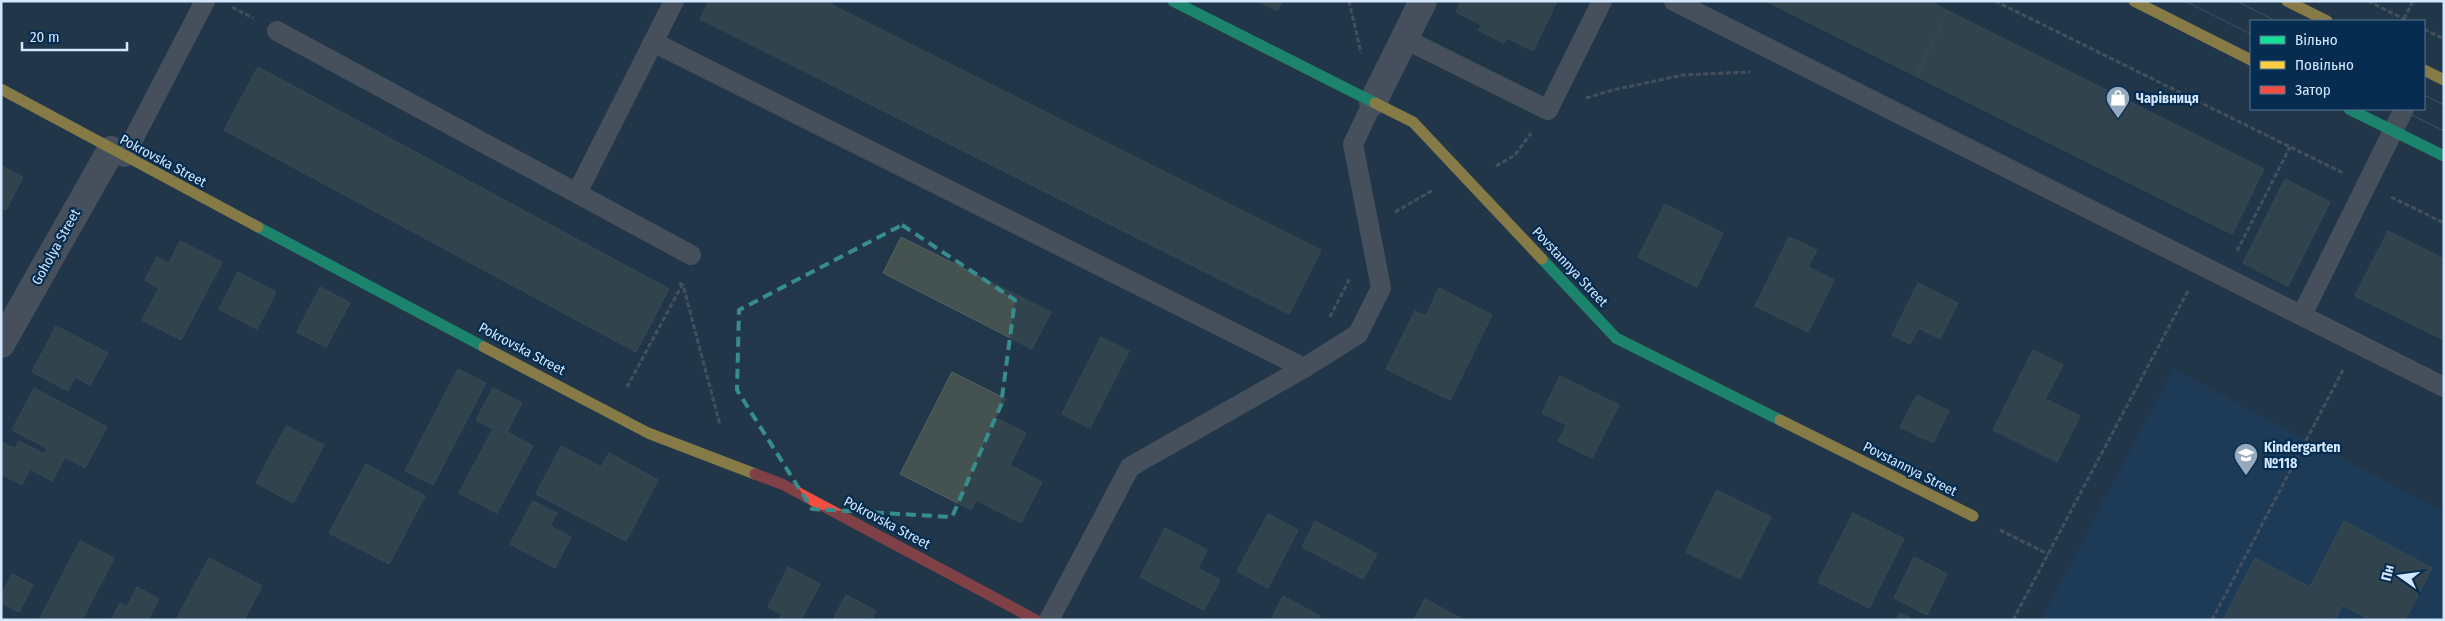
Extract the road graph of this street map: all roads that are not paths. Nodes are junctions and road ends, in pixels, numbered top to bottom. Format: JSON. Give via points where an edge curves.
{"nodes":[{"id":1,"x":204,"y":1,"type":"edge"},
{"id":2,"x":674,"y":1,"type":"edge"},
{"id":3,"x":1173,"y":1,"type":"edge"},
{"id":4,"x":1423,"y":1,"type":"edge"},
{"id":5,"x":1602,"y":1,"type":"edge"},
{"id":6,"x":1674,"y":1,"type":"edge"},
{"id":7,"x":2134,"y":1,"type":"edge"},
{"id":8,"x":2287,"y":1,"type":"edge"},
{"id":9,"x":2325,"y":20,"type":"edge"},
{"id":10,"x":277,"y":31,"type":"road end"},
{"id":11,"x":1405,"y":39,"type":"junction"},
{"id":12,"x":653,"y":42,"type":"junction"},
{"id":13,"x":2250,"y":59,"type":"edge"},
{"id":14,"x":2425,"y":70,"type":"edge"},
{"id":15,"x":2444,"y":80,"type":"edge"},
{"id":16,"x":1,"y":89,"type":"edge"},
{"id":17,"x":1373,"y":102,"type":"junction"},
{"id":18,"x":2351,"y":110,"type":"edge"},
{"id":19,"x":2404,"y":110,"type":"edge"},
{"id":20,"x":2393,"y":131,"type":"junction"},
{"id":21,"x":117,"y":153,"type":"junction"},
{"id":22,"x":2444,"y":156,"type":"edge"},
{"id":23,"x":577,"y":193,"type":"junction"},
{"id":24,"x":691,"y":255,"type":"dead end"},
{"id":25,"x":2302,"y":315,"type":"junction"},
{"id":26,"x":1,"y":344,"type":"edge"},
{"id":27,"x":1304,"y":368,"type":"junction"},
{"id":28,"x":2444,"y":387,"type":"edge"},
{"id":29,"x":1973,"y":516,"type":"road end"},
{"id":30,"x":1036,"y":620,"type":"edge"},
{"id":31,"x":1049,"y":620,"type":"edge"}],
"edges":[{"from":1,"to":21,"type":"lane"},
{"from":2,"to":12,"type":"lane"},
{"from":3,"to":17,"type":"street","name":"Povstannya Street"},
{"from":4,"to":11,"type":"street"},
{"from":5,"to":11,"type":"lane","via":[[1548,110]]},
{"from":6,"to":25,"type":"lane"},
{"from":7,"to":13,"type":"street"},
{"from":8,"to":9,"type":"street"},
{"from":10,"to":23,"type":"lane"},
{"from":11,"to":17,"type":"street"},
{"from":12,"to":23,"type":"lane"},
{"from":12,"to":27,"type":"lane"},
{"from":14,"to":15,"type":"street"},
{"from":16,"to":21,"type":"street","name":"Pokrovska Street"},
{"from":17,"to":27,"type":"lane","via":[[1353,144],[1381,288],[1358,334]]},
{"from":17,"to":29,"type":"street","name":"Povstannya Street","via":[[1413,122],[1616,338]]},
{"from":18,"to":20,"type":"street"},
{"from":19,"to":20,"type":"lane"},
{"from":20,"to":22,"type":"street"},
{"from":20,"to":25,"type":"lane"},
{"from":21,"to":26,"type":"street","name":"Goholya Street"},
{"from":21,"to":30,"type":"street","name":"Pokrovska Street","via":[[648,433],[782,484]]},
{"from":23,"to":24,"type":"lane"},
{"from":25,"to":28,"type":"lane"},
{"from":27,"to":31,"type":"lane","via":[[1130,467]]}]}
